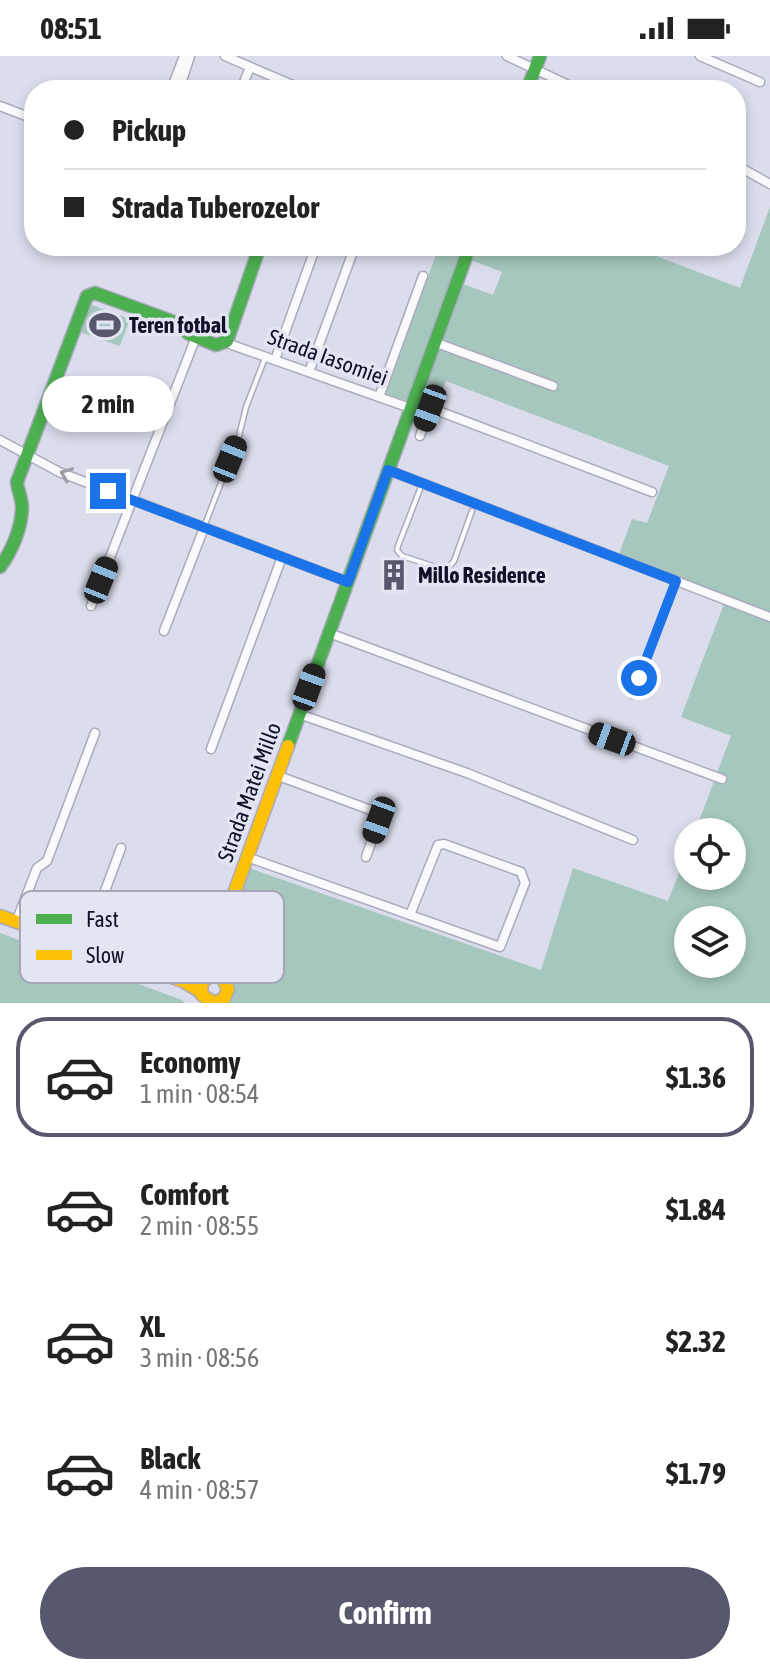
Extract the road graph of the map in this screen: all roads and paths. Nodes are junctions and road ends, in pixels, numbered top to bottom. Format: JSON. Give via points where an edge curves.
{"nodes":[{"id":1,"x":184,"y":56,"type":"edge"},
{"id":2,"x":190,"y":56,"type":"edge"},
{"id":3,"x":225,"y":56,"type":"edge"},
{"id":4,"x":507,"y":56,"type":"edge"},
{"id":5,"x":540,"y":56,"type":"edge"},
{"id":6,"x":700,"y":56,"type":"edge"},
{"id":7,"x":250,"y":67,"type":"junction"},
{"id":8,"x":535,"y":70,"type":"junction"},
{"id":9,"x":175,"y":80,"type":"edge"},
{"id":10,"x":182,"y":80,"type":"edge"},
{"id":11,"x":245,"y":80,"type":"edge"},
{"id":12,"x":281,"y":80,"type":"edge"},
{"id":13,"x":531,"y":80,"type":"edge"},
{"id":14,"x":557,"y":80,"type":"edge"},
{"id":15,"x":760,"y":82,"type":"dead end"},
{"id":16,"x":0,"y":106,"type":"edge"},
{"id":17,"x":24,"y":115,"type":"edge"},
{"id":18,"x":746,"y":171,"type":"edge"},
{"id":19,"x":770,"y":184,"type":"edge"},
{"id":20,"x":257,"y":256,"type":"edge"},
{"id":21,"x":312,"y":256,"type":"edge"},
{"id":22,"x":351,"y":256,"type":"edge"},
{"id":23,"x":466,"y":256,"type":"edge"},
{"id":24,"x":423,"y":276,"type":"dead end"},
{"id":25,"x":196,"y":337,"type":"junction"},
{"id":26,"x":434,"y":342,"type":"junction"},
{"id":27,"x":229,"y":343,"type":"junction"},
{"id":28,"x":265,"y":356,"type":"junction"},
{"id":29,"x":275,"y":360,"type":"junction"},
{"id":30,"x":309,"y":372,"type":"junction"},
{"id":31,"x":553,"y":386,"type":"dead end"},
{"id":32,"x":379,"y":397,"type":"junction"},
{"id":33,"x":411,"y":405,"type":"junction"},
{"id":34,"x":430,"y":408,"type":"junction"},
{"id":35,"x":420,"y":436,"type":"dead end"},
{"id":36,"x":0,"y":440,"type":"edge"},
{"id":37,"x":28,"y":455,"type":"junction"},
{"id":38,"x":388,"y":470,"type":"junction"},
{"id":39,"x":422,"y":483,"type":"junction"},
{"id":40,"x":652,"y":492,"type":"dead end"},
{"id":41,"x":132,"y":501,"type":"junction"},
{"id":42,"x":472,"y":511,"type":"dead end"},
{"id":43,"x":204,"y":528,"type":"junction"},
{"id":44,"x":282,"y":557,"type":"junction"},
{"id":45,"x":0,"y":567,"type":"edge"},
{"id":46,"x":676,"y":581,"type":"junction"},
{"id":47,"x":348,"y":582,"type":"junction"},
{"id":48,"x":91,"y":606,"type":"dead end"},
{"id":49,"x":770,"y":617,"type":"edge"},
{"id":50,"x":164,"y":631,"type":"dead end"},
{"id":51,"x":329,"y":633,"type":"junction"},
{"id":52,"x":632,"y":696,"type":"dead end"},
{"id":53,"x":299,"y":714,"type":"junction"},
{"id":54,"x":95,"y":733,"type":"dead end"},
{"id":55,"x":211,"y":749,"type":"dead end"},
{"id":56,"x":276,"y":775,"type":"junction"},
{"id":57,"x":722,"y":779,"type":"dead end"},
{"id":58,"x":633,"y":840,"type":"dead end"},
{"id":59,"x":121,"y":848,"type":"dead end"},
{"id":60,"x":247,"y":857,"type":"junction"},
{"id":61,"x":366,"y":857,"type":"dead end"},
{"id":62,"x":28,"y":891,"type":"edge"},
{"id":63,"x":105,"y":891,"type":"edge"},
{"id":64,"x":235,"y":891,"type":"edge"},
{"id":65,"x":20,"y":912,"type":"edge"},
{"id":66,"x":410,"y":915,"type":"junction"},
{"id":67,"x":0,"y":916,"type":"edge"},
{"id":68,"x":16,"y":922,"type":"junction"},
{"id":69,"x":20,"y":923,"type":"edge"},
{"id":70,"x":226,"y":983,"type":"edge"},
{"id":71,"x":204,"y":990,"type":"edge"},
{"id":72,"x":218,"y":1003,"type":"edge"}],
"edges":[{"from":1,"to":9,"type":"street"},
{"from":2,"to":10,"type":"street"},
{"from":3,"to":7,"type":"street"},
{"from":4,"to":8,"type":"street"},
{"from":5,"to":8,"type":"street"},
{"from":6,"to":15,"type":"street"},
{"from":7,"to":11,"type":"street"},
{"from":7,"to":12,"type":"street"},
{"from":8,"to":13,"type":"street"},
{"from":8,"to":14,"type":"street"},
{"from":16,"to":17,"type":"street"},
{"from":18,"to":19,"type":"street"},
{"from":20,"to":27,"type":"street"},
{"from":21,"to":29,"type":"street"},
{"from":22,"to":30,"type":"street"},
{"from":23,"to":26,"type":"street","name":"Strada Matei Millo"},
{"from":24,"to":32,"type":"street"},
{"from":25,"to":27,"type":"street","name":"Strada Iasomiei","via":[[216,345]]},
{"from":25,"to":37,"type":"street","name":"Strada Iasomiei","via":[[174,322],[90,293]]},
{"from":25,"to":41,"type":"street"},
{"from":26,"to":31,"type":"street"},
{"from":26,"to":33,"type":"street","name":"Strada Matei Millo"},
{"from":27,"to":28,"type":"street","name":"Strada Iasomiei"},
{"from":28,"to":29,"type":"street","name":"Strada Iasomiei"},
{"from":28,"to":43,"type":"lane"},
{"from":29,"to":30,"type":"street","name":"Strada Iasomiei"},
{"from":30,"to":32,"type":"street","name":"Strada Iasomiei"},
{"from":32,"to":33,"type":"street","name":"Strada Iasomiei"},
{"from":33,"to":34,"type":"street","name":"Strada Iasomiei"},
{"from":33,"to":38,"type":"street","name":"Strada Matei Millo"},
{"from":34,"to":35,"type":"street"},
{"from":34,"to":40,"type":"street","name":"Strada Iasomiei"},
{"from":36,"to":37,"type":"street"},
{"from":41,"to":37,"type":"street","one_way":true},
{"from":37,"to":45,"type":"street","via":[[17,482],[20,523]]},
{"from":38,"to":39,"type":"street"},
{"from":38,"to":47,"type":"street","name":"Strada Matei Millo"},
{"from":39,"to":42,"type":"lane","via":[[398,546],[402,556],[448,568]]},
{"from":39,"to":46,"type":"street"},
{"from":41,"to":43,"type":"street"},
{"from":41,"to":48,"type":"street"},
{"from":43,"to":44,"type":"street"},
{"from":43,"to":50,"type":"street"},
{"from":44,"to":47,"type":"street"},
{"from":44,"to":55,"type":"street"},
{"from":46,"to":49,"type":"street"},
{"from":46,"to":52,"type":"lane"},
{"from":47,"to":51,"type":"street","name":"Strada Matei Millo"},
{"from":51,"to":53,"type":"street","name":"Strada Matei Millo"},
{"from":51,"to":57,"type":"street"},
{"from":53,"to":56,"type":"street","name":"Strada Matei Millo"},
{"from":53,"to":58,"type":"street","via":[[467,773]]},
{"from":54,"to":62,"type":"street","via":[[47,861],[37,868]]},
{"from":56,"to":60,"type":"street","name":"Strada Matei Millo"},
{"from":56,"to":61,"type":"street","via":[[376,812],[379,820]]},
{"from":59,"to":63,"type":"street"},
{"from":60,"to":64,"type":"street","name":"Strada Matei Millo"},
{"from":60,"to":66,"type":"street"},
{"from":65,"to":68,"type":"street"},
{"from":66,"to":66,"type":"street","via":[[438,845],[524,877],[500,947]]},
{"from":67,"to":68,"type":"street"},
{"from":68,"to":69,"type":"street"},
{"from":70,"to":72,"type":"street","name":"Strada Matei Millo","via":[[228,992]]},
{"from":71,"to":72,"type":"street","name":"Strada Matei Millo","via":[[210,1002]]}]}
